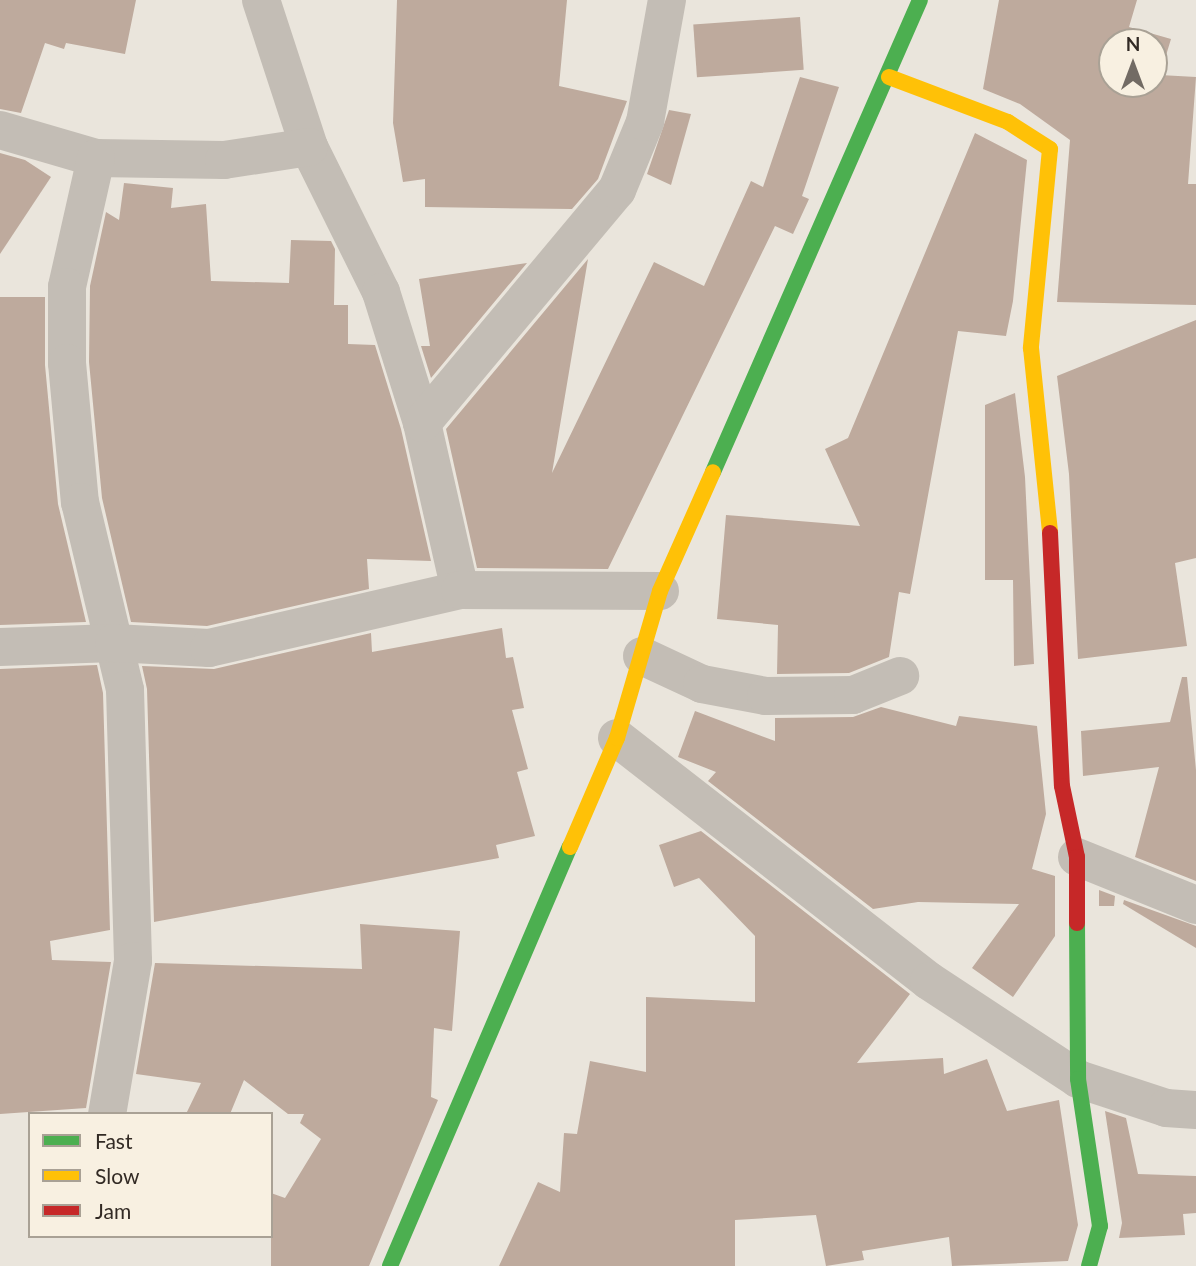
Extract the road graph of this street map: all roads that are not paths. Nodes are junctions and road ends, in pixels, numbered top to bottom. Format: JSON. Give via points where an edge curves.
{"nodes":[{"id":1,"x":261,"y":0,"type":"edge"},
{"id":2,"x":667,"y":0,"type":"edge"},
{"id":3,"x":920,"y":0,"type":"edge"},
{"id":4,"x":889,"y":77,"type":"junction"},
{"id":5,"x":0,"y":130,"type":"edge"},
{"id":6,"x":309,"y":147,"type":"junction"},
{"id":7,"x":96,"y":158,"type":"junction"},
{"id":8,"x":422,"y":423,"type":"junction"},
{"id":9,"x":460,"y":590,"type":"junction"},
{"id":10,"x":660,"y":591,"type":"junction"},
{"id":11,"x":114,"y":643,"type":"junction"},
{"id":12,"x":0,"y":647,"type":"edge"},
{"id":13,"x":642,"y":656,"type":"junction"},
{"id":14,"x":900,"y":677,"type":"dead end"},
{"id":15,"x":617,"y":738,"type":"junction"},
{"id":16,"x":1077,"y":856,"type":"junction"},
{"id":17,"x":1196,"y":905,"type":"edge"},
{"id":18,"x":1078,"y":1079,"type":"junction"},
{"id":19,"x":1196,"y":1110,"type":"edge"},
{"id":20,"x":107,"y":1112,"type":"edge"},
{"id":21,"x":390,"y":1266,"type":"edge"},
{"id":22,"x":1089,"y":1266,"type":"edge"}],
"edges":[{"from":1,"to":6,"type":"street"},
{"from":2,"to":8,"type":"street","via":[[645,121],[617,190]]},
{"from":3,"to":4,"type":"street"},
{"from":4,"to":10,"type":"street"},
{"from":4,"to":16,"type":"street","via":[[1008,122],[1050,149],[1031,348],[1047,475],[1062,786]]},
{"from":5,"to":7,"type":"street"},
{"from":6,"to":7,"type":"street","via":[[224,160]]},
{"from":6,"to":8,"type":"street","via":[[382,292]]},
{"from":7,"to":11,"type":"street","via":[[67,287],[67,363],[80,502],[93,574]]},
{"from":8,"to":9,"type":"street"},
{"from":9,"to":10,"type":"street"},
{"from":9,"to":11,"type":"street","via":[[209,648]]},
{"from":10,"to":13,"type":"street"},
{"from":11,"to":12,"type":"street"},
{"from":11,"to":20,"type":"street","via":[[125,690],[133,961]]},
{"from":13,"to":14,"type":"street","via":[[702,684],[766,696],[853,695]]},
{"from":13,"to":15,"type":"street"},
{"from":15,"to":18,"type":"street","via":[[929,981]]},
{"from":15,"to":21,"type":"street"},
{"from":16,"to":17,"type":"street"},
{"from":16,"to":18,"type":"street"},
{"from":18,"to":19,"type":"street","via":[[1166,1108]]},
{"from":18,"to":22,"type":"street","via":[[1100,1226]]}]}
